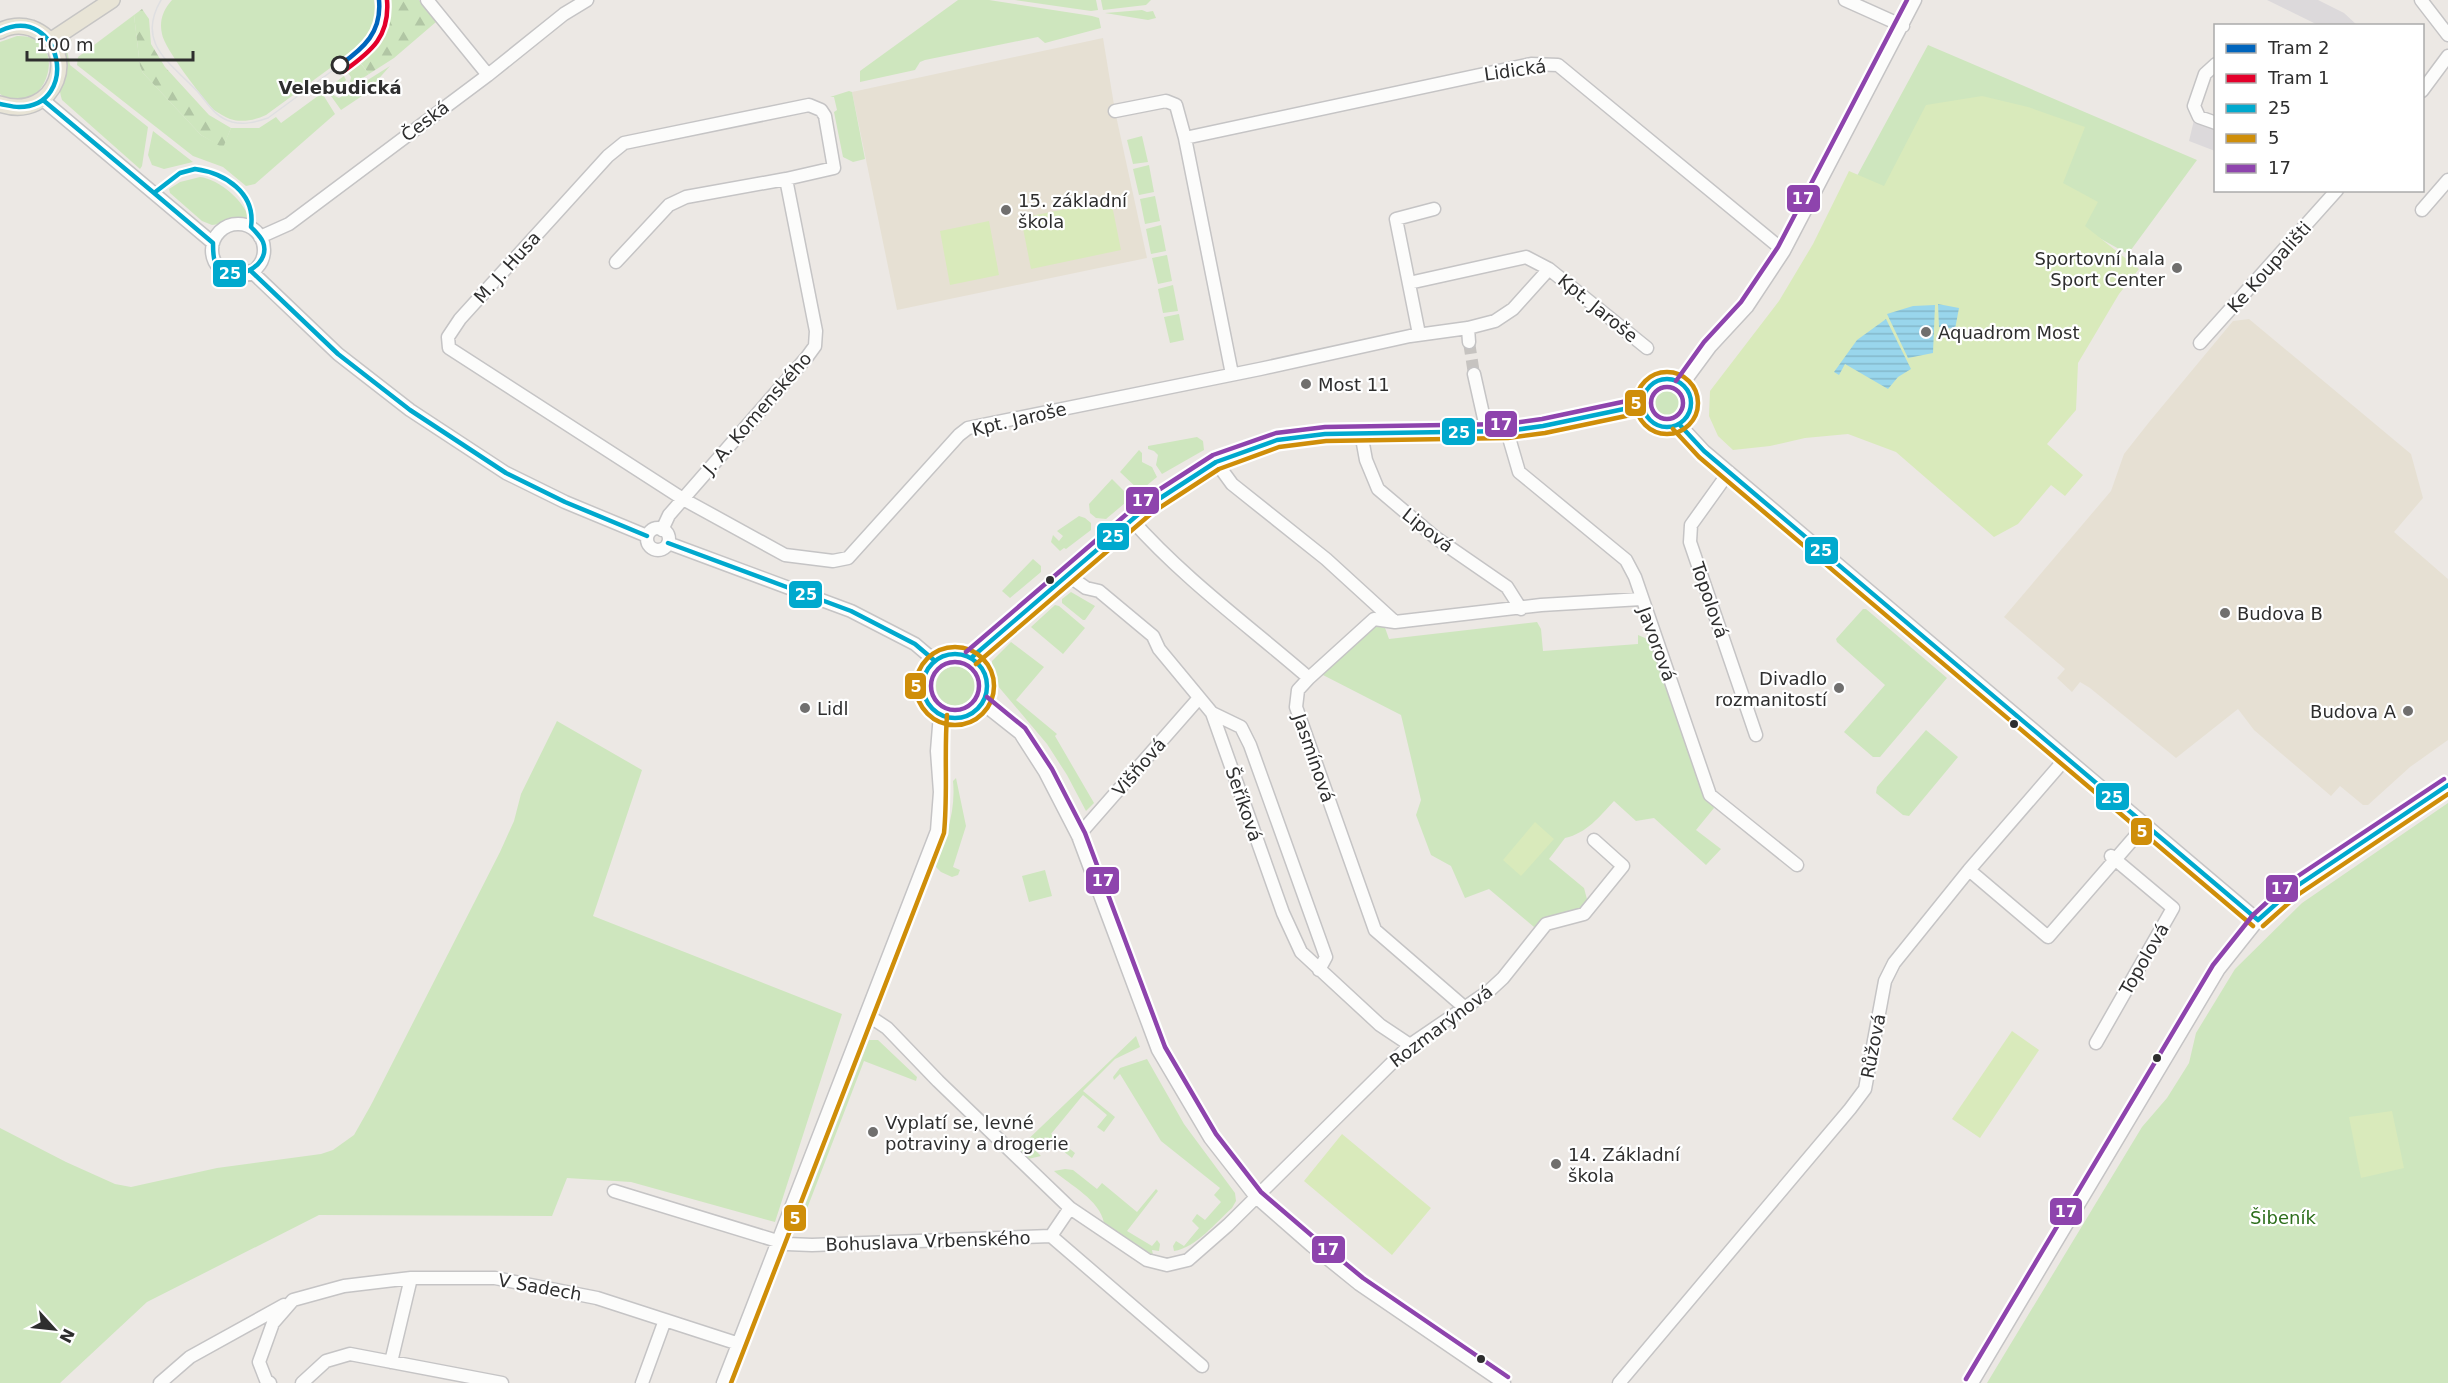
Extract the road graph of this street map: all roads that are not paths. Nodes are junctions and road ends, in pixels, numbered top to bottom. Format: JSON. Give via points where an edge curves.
{"nodes":[{"id":1,"x":112,"y":0,"type":"edge"},
{"id":2,"x":427,"y":0,"type":"edge"},
{"id":3,"x":586,"y":0,"type":"edge"},
{"id":4,"x":1845,"y":0,"type":"edge"},
{"id":5,"x":1915,"y":0,"type":"edge"},
{"id":6,"x":2421,"y":0,"type":"edge"},
{"id":7,"x":1903,"y":26,"type":"junction"},
{"id":8,"x":0,"y":31,"type":"edge"},
{"id":9,"x":2448,"y":34,"type":"edge"},
{"id":10,"x":50,"y":41,"type":"junction"},
{"id":11,"x":2448,"y":56,"type":"edge"},
{"id":12,"x":2214,"y":66,"type":"edge"},
{"id":13,"x":488,"y":75,"type":"junction"},
{"id":14,"x":2424,"y":88,"type":"edge"},
{"id":15,"x":43,"y":100,"type":"junction"},
{"id":16,"x":0,"y":104,"type":"edge"},
{"id":17,"x":1115,"y":111,"type":"dead end"},
{"id":18,"x":2214,"y":122,"type":"edge"},
{"id":19,"x":1185,"y":138,"type":"junction"},
{"id":20,"x":786,"y":179,"type":"junction"},
{"id":21,"x":2448,"y":180,"type":"edge"},
{"id":22,"x":2335,"y":192,"type":"edge"},
{"id":23,"x":1434,"y":209,"type":"dead end"},
{"id":24,"x":2422,"y":210,"type":"dead end"},
{"id":25,"x":260,"y":237,"type":"junction"},
{"id":26,"x":213,"y":243,"type":"junction"},
{"id":27,"x":1784,"y":252,"type":"junction"},
{"id":28,"x":616,"y":262,"type":"dead end"},
{"id":29,"x":1549,"y":269,"type":"junction"},
{"id":30,"x":251,"y":272,"type":"junction"},
{"id":31,"x":1409,"y":283,"type":"junction"},
{"id":32,"x":1468,"y":328,"type":"junction"},
{"id":33,"x":1419,"y":334,"type":"junction"},
{"id":34,"x":1469,"y":342,"type":"tunnel mouth"},
{"id":35,"x":2200,"y":343,"type":"dead end"},
{"id":36,"x":1647,"y":348,"type":"dead end"},
{"id":37,"x":1232,"y":374,"type":"junction"},
{"id":38,"x":1474,"y":374,"type":"tunnel mouth"},
{"id":39,"x":1682,"y":385,"type":"junction"},
{"id":40,"x":1643,"y":405,"type":"junction"},
{"id":41,"x":1679,"y":424,"type":"junction"},
{"id":42,"x":1507,"y":431,"type":"junction"},
{"id":43,"x":1487,"y":432,"type":"junction"},
{"id":44,"x":1361,"y":433,"type":"junction"},
{"id":45,"x":1216,"y":462,"type":"junction"},
{"id":46,"x":1729,"y":472,"type":"junction"},
{"id":47,"x":683,"y":499,"type":"junction"},
{"id":48,"x":1131,"y":519,"type":"junction"},
{"id":49,"x":662,"y":530,"type":"junction"},
{"id":50,"x":647,"y":536,"type":"junction"},
{"id":51,"x":668,"y":543,"type":"junction"},
{"id":52,"x":1066,"y":574,"type":"junction"},
{"id":53,"x":1641,"y":599,"type":"junction"},
{"id":54,"x":1521,"y":609,"type":"junction"},
{"id":55,"x":1395,"y":622,"type":"junction"},
{"id":56,"x":970,"y":658,"type":"junction"},
{"id":57,"x":935,"y":661,"type":"junction"},
{"id":58,"x":1309,"y":678,"type":"junction"},
{"id":59,"x":1199,"y":698,"type":"junction"},
{"id":60,"x":982,"y":703,"type":"junction"},
{"id":61,"x":1212,"y":713,"type":"junction"},
{"id":62,"x":940,"y":714,"type":"junction"},
{"id":63,"x":1756,"y":735,"type":"dead end"},
{"id":64,"x":2066,"y":758,"type":"junction"},
{"id":65,"x":2448,"y":785,"type":"edge"},
{"id":66,"x":2146,"y":824,"type":"junction"},
{"id":67,"x":1078,"y":836,"type":"junction"},
{"id":68,"x":1594,"y":840,"type":"dead end"},
{"id":69,"x":2114,"y":858,"type":"junction"},
{"id":70,"x":1797,"y":865,"type":"dead end"},
{"id":71,"x":1969,"y":870,"type":"junction"},
{"id":72,"x":2258,"y":920,"type":"junction"},
{"id":73,"x":1319,"y":969,"type":"junction"},
{"id":74,"x":1464,"y":1007,"type":"junction"},
{"id":75,"x":866,"y":1014,"type":"junction"},
{"id":76,"x":2096,"y":1043,"type":"dead end"},
{"id":77,"x":1410,"y":1046,"type":"junction"},
{"id":78,"x":614,"y":1191,"type":"dead end"},
{"id":79,"x":1256,"y":1197,"type":"junction"},
{"id":80,"x":1070,"y":1208,"type":"junction"},
{"id":81,"x":1051,"y":1236,"type":"junction"},
{"id":82,"x":778,"y":1241,"type":"junction"},
{"id":83,"x":411,"y":1278,"type":"junction"},
{"id":84,"x":293,"y":1300,"type":"junction"},
{"id":85,"x":665,"y":1320,"type":"junction"},
{"id":86,"x":739,"y":1344,"type":"junction"},
{"id":87,"x":391,"y":1362,"type":"junction"},
{"id":88,"x":1202,"y":1366,"type":"dead end"},
{"id":89,"x":160,"y":1383,"type":"edge"},
{"id":90,"x":270,"y":1383,"type":"edge"},
{"id":91,"x":302,"y":1383,"type":"edge"},
{"id":92,"x":502,"y":1383,"type":"edge"},
{"id":93,"x":642,"y":1383,"type":"edge"},
{"id":94,"x":723,"y":1383,"type":"edge"},
{"id":95,"x":1504,"y":1383,"type":"edge"},
{"id":96,"x":1619,"y":1383,"type":"edge"},
{"id":97,"x":1972,"y":1383,"type":"edge"}],
"edges":[{"from":1,"to":10,"type":"main road"},
{"from":2,"to":13,"type":"street"},
{"from":3,"to":13,"type":"street","name":"Česká"},
{"from":4,"to":7,"type":"street"},
{"from":5,"to":7,"type":"street"},
{"from":6,"to":9,"type":"street"},
{"from":7,"to":27,"type":"street"},
{"from":8,"to":10,"type":"main road","via":[[29,27]]},
{"from":10,"to":15,"type":"main road","via":[[59,65],[58,78]]},
{"from":11,"to":14,"type":"street"},
{"from":12,"to":18,"type":"street","via":[[2205,74],[2194,106],[2199,117]]},
{"from":13,"to":25,"type":"street","name":"Česká","via":[[289,224]]},
{"from":15,"to":16,"type":"main road","via":[[13,109]]},
{"from":15,"to":26,"type":"street"},
{"from":17,"to":19,"type":"street","via":[[1166,101],[1176,105]]},
{"from":19,"to":27,"type":"street","name":"Lidická","via":[[1531,64],[1558,65]]},
{"from":19,"to":37,"type":"street"},
{"from":20,"to":28,"type":"street","via":[[686,196],[669,205]]},
{"from":20,"to":47,"type":"street","name":"J. A. Komenského","via":[[816,331],[815,346]]},
{"from":20,"to":47,"type":"street","name":"M. J. Husa","via":[[834,168],[825,116],[809,105],[624,143],[460,319],[448,337],[449,348]]},
{"from":21,"to":24,"type":"street"},
{"from":22,"to":35,"type":"street","name":"Ke Koupališti"},
{"from":23,"to":31,"type":"street","via":[[1396,219]]},
{"from":25,"to":26,"type":"street","via":[[251,227],[236,224],[221,230]]},
{"from":25,"to":30,"type":"street","via":[[262,260]]},
{"from":26,"to":30,"type":"street","via":[[213,258],[222,270],[236,275]]},
{"from":27,"to":39,"type":"street","via":[[1747,307]]},
{"from":29,"to":31,"type":"street","name":"Kpt. Jaroše","via":[[1526,257]]},
{"from":29,"to":32,"type":"street","name":"Kpt. Jaroše","via":[[1513,309],[1495,321]]},
{"from":29,"to":36,"type":"street","name":"Kpt. Jaroše"},
{"from":30,"to":50,"type":"street","via":[[338,354],[419,417],[506,473]]},
{"from":31,"to":33,"type":"street"},
{"from":32,"to":33,"type":"street","name":"Kpt. Jaroše"},
{"from":32,"to":34,"type":"street"},
{"from":33,"to":37,"type":"street","name":"Kpt. Jaroše"},
{"from":37,"to":47,"type":"street","name":"Kpt. Jaroše","via":[[968,428],[848,558],[833,561],[785,555]]},
{"from":38,"to":43,"type":"street"},
{"from":39,"to":40,"type":"street","via":[[1667,379],[1656,382],[1647,389]]},
{"from":39,"to":41,"type":"street","via":[[1690,403]]},
{"from":40,"to":41,"type":"street","via":[[1649,420],[1658,426]]},
{"from":40,"to":42,"type":"street"},
{"from":41,"to":46,"type":"street"},
{"from":42,"to":43,"type":"street"},
{"from":42,"to":53,"type":"street","name":"Javorová","via":[[1519,472],[1626,560]]},
{"from":43,"to":44,"type":"street"},
{"from":44,"to":45,"type":"street","via":[[1277,440]]},
{"from":44,"to":54,"type":"street","name":"Lipová","via":[[1366,460],[1378,489],[1429,533],[1507,587]]},
{"from":45,"to":48,"type":"street"},
{"from":45,"to":55,"type":"street","via":[[1232,484],[1326,558]]},
{"from":46,"to":63,"type":"street","name":"Topolová","via":[[1691,525],[1690,542]]},
{"from":46,"to":64,"type":"street"},
{"from":47,"to":49,"type":"street","name":"J. A. Komenského"},
{"from":48,"to":52,"type":"street"},
{"from":48,"to":58,"type":"street","via":[[1155,546]]},
{"from":49,"to":50,"type":"street","via":[[653,530]]},
{"from":49,"to":51,"type":"street"},
{"from":50,"to":51,"type":"street","via":[[647,543],[655,550]]},
{"from":51,"to":57,"type":"street","via":[[851,611],[915,644]]},
{"from":52,"to":56,"type":"street"},
{"from":52,"to":59,"type":"street","name":"Šeříková","via":[[1086,588],[1099,591],[1154,636],[1159,648]]},
{"from":53,"to":54,"type":"street","name":"Jasmínová"},
{"from":53,"to":70,"type":"street","name":"Javorová","via":[[1710,795]]},
{"from":54,"to":55,"type":"street","name":"Jasmínová"},
{"from":55,"to":58,"type":"street","name":"Jasmínová","via":[[1374,619]]},
{"from":56,"to":57,"type":"street","via":[[951,654]]},
{"from":56,"to":60,"type":"street","via":[[984,673],[986,693]]},
{"from":57,"to":62,"type":"street","via":[[923,681],[927,701]]},
{"from":58,"to":74,"type":"street","name":"Jasmínová","via":[[1298,690],[1296,707],[1375,930]]},
{"from":59,"to":61,"type":"street","name":"Šeříková"},
{"from":59,"to":67,"type":"street","name":"Višňová"},
{"from":60,"to":62,"type":"street","via":[[959,718]]},
{"from":60,"to":67,"type":"street","via":[[1020,733]]},
{"from":61,"to":73,"type":"street","name":"Šeříková","via":[[1283,912],[1301,952]]},
{"from":61,"to":73,"type":"street","via":[[1240,727],[1250,745],[1326,957]]},
{"from":62,"to":75,"type":"street","via":[[937,831]]},
{"from":64,"to":66,"type":"street"},
{"from":64,"to":71,"type":"street","name":"Růžová"},
{"from":65,"to":72,"type":"street","via":[[2294,888]]},
{"from":66,"to":69,"type":"street"},
{"from":66,"to":72,"type":"street"},
{"from":67,"to":79,"type":"street","via":[[1158,1050],[1210,1138]]},
{"from":68,"to":74,"type":"street","name":"Rozmarýnová","via":[[1623,867],[1584,914],[1546,924],[1503,978]]},
{"from":69,"to":71,"type":"street","via":[[2048,937]]},
{"from":69,"to":76,"type":"street","name":"Topolová","via":[[2173,908]]},
{"from":71,"to":96,"type":"street","name":"Růžová","via":[[1894,963],[1885,981],[1865,1089]]},
{"from":72,"to":97,"type":"street","via":[[2219,969]]},
{"from":73,"to":77,"type":"street","name":"Šeříková","via":[[1380,1025]]},
{"from":74,"to":77,"type":"street","name":"Rozmarýnová"},
{"from":75,"to":80,"type":"street","name":"Rozmarýnová","via":[[887,1028]]},
{"from":75,"to":82,"type":"street"},
{"from":77,"to":79,"type":"street","name":"Rozmarýnová"},
{"from":78,"to":82,"type":"street","name":"Bohuslava Vrbenského"},
{"from":79,"to":80,"type":"street","name":"Rozmarýnová","via":[[1188,1260],[1167,1265],[1148,1260]]},
{"from":79,"to":95,"type":"street","via":[[1359,1284]]},
{"from":80,"to":81,"type":"street"},
{"from":81,"to":82,"type":"street","name":"Bohuslava Vrbenského","via":[[812,1245]]},
{"from":81,"to":88,"type":"street","name":"Bohuslava Vrbenského"},
{"from":82,"to":86,"type":"street"},
{"from":83,"to":84,"type":"street","name":"V Sadech","via":[[345,1286]]},
{"from":83,"to":85,"type":"street","name":"V Sadech","via":[[495,1278],[597,1298]]},
{"from":83,"to":87,"type":"street"},
{"from":84,"to":89,"type":"street","name":"V Sadech","via":[[190,1358]]},
{"from":84,"to":90,"type":"street","via":[[273,1323],[259,1362]]},
{"from":85,"to":86,"type":"street","name":"V Sadech"},
{"from":85,"to":93,"type":"street"},
{"from":86,"to":94,"type":"street"},
{"from":87,"to":91,"type":"street","via":[[350,1354],[326,1360]]},
{"from":87,"to":92,"type":"street"}]}
